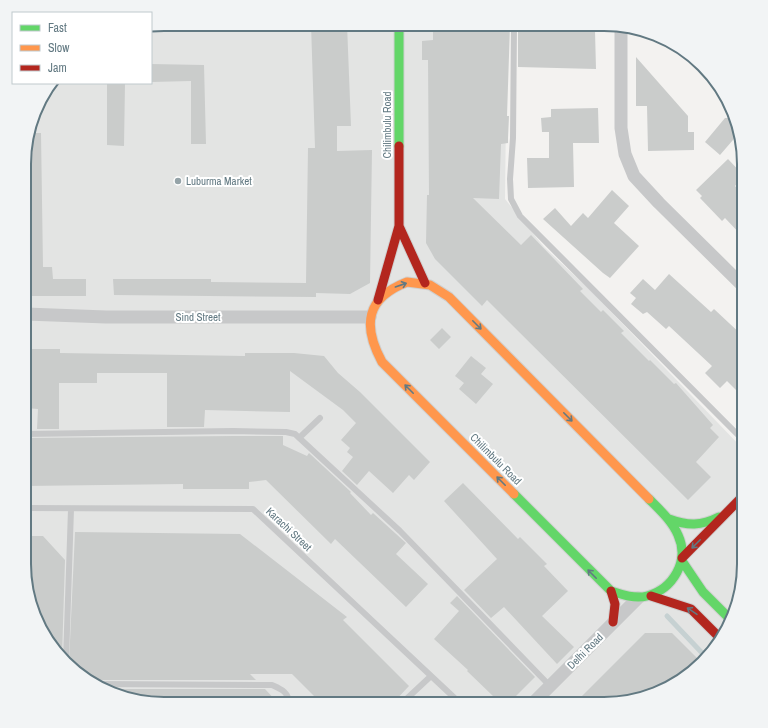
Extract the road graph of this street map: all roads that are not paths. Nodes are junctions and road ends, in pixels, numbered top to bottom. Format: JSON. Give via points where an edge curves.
{"nodes":[{"id":1,"x":399,"y":31,"type":"edge"},
{"id":2,"x":514,"y":31,"type":"edge"},
{"id":3,"x":621,"y":32,"type":"edge"},
{"id":4,"x":399,"y":226,"type":"junction"},
{"id":5,"x":737,"y":280,"type":"edge"},
{"id":6,"x":425,"y":283,"type":"junction"},
{"id":7,"x":378,"y":300,"type":"junction"},
{"id":8,"x":31,"y":314,"type":"edge"},
{"id":9,"x":370,"y":317,"type":"junction"},
{"id":10,"x":320,"y":418,"type":"dead end"},
{"id":11,"x":31,"y":434,"type":"edge"},
{"id":12,"x":737,"y":434,"type":"edge"},
{"id":13,"x":299,"y":438,"type":"junction"},
{"id":14,"x":737,"y":502,"type":"edge"},
{"id":15,"x":31,"y":508,"type":"edge"},
{"id":16,"x":71,"y":509,"type":"junction"},
{"id":17,"x":729,"y":511,"type":"junction"},
{"id":18,"x":669,"y":519,"type":"junction"},
{"id":19,"x":682,"y":559,"type":"junction"},
{"id":20,"x":611,"y":590,"type":"junction"},
{"id":21,"x":651,"y":596,"type":"junction"},
{"id":22,"x":638,"y":598,"type":"junction"},
{"id":23,"x":726,"y":615,"type":"edge"},
{"id":24,"x":613,"y":622,"type":"junction"},
{"id":25,"x":716,"y":634,"type":"edge"},
{"id":26,"x":66,"y":654,"type":"edge"},
{"id":27,"x":431,"y":676,"type":"junction"},
{"id":28,"x":107,"y":684,"type":"edge"},
{"id":29,"x":550,"y":686,"type":"junction"},
{"id":30,"x":288,"y":697,"type":"edge"},
{"id":31,"x":408,"y":697,"type":"edge"},
{"id":32,"x":454,"y":697,"type":"edge"},
{"id":33,"x":539,"y":697,"type":"edge"}],
"edges":[{"from":1,"to":4,"type":"main road","name":"Chilimbulu Road"},
{"from":2,"to":12,"type":"lane","via":[[510,179],[511,199],[520,216]]},
{"from":3,"to":5,"type":"street","via":[[621,128],[625,154],[634,176]]},
{"from":4,"to":6,"type":"main road","name":"Chilimbulu Road"},
{"from":4,"to":7,"type":"main road","name":"Chilimbulu Road"},
{"from":7,"to":6,"type":"main road","name":"Chilimbulu Road","one_way":true,"via":[[391,289],[407,282]]},
{"from":6,"to":18,"type":"main road","name":"Chilimbulu Road","one_way":true,"via":[[438,288],[449,297]]},
{"from":7,"to":9,"type":"main road","name":"Chilimbulu Road"},
{"from":8,"to":9,"type":"street","name":"Sind Street"},
{"from":20,"to":9,"type":"main road","name":"Chilimbulu Road","one_way":true,"via":[[382,362],[370,336]]},
{"from":10,"to":13,"type":"lane"},
{"from":11,"to":13,"type":"lane","via":[[286,432]]},
{"from":13,"to":29,"type":"lane","via":[[400,531]]},
{"from":14,"to":17,"type":"main road"},
{"from":15,"to":16,"type":"lane","name":"Karachi Street"},
{"from":16,"to":26,"type":"lane"},
{"from":16,"to":27,"type":"lane","name":"Karachi Street","via":[[253,509]]},
{"from":17,"to":18,"type":"main road","via":[[706,525],[685,525]]},
{"from":17,"to":19,"type":"main road","one_way":true},
{"from":18,"to":19,"type":"main road","name":"Chilimbulu Road","via":[[680,534]]},
{"from":19,"to":21,"type":"main road","name":"Chilimbulu Road","via":[[675,578],[668,586]]},
{"from":19,"to":23,"type":"main road","via":[[703,592]]},
{"from":20,"to":22,"type":"main road","name":"Chilimbulu Road"},
{"from":20,"to":24,"type":"main road","via":[[615,604]]},
{"from":21,"to":22,"type":"main road","name":"Chilimbulu Road"},
{"from":25,"to":21,"type":"main road","name":"Chilimbulu Road","one_way":true,"via":[[691,609]]},
{"from":22,"to":24,"type":"street","name":"Delhi Road"},
{"from":24,"to":29,"type":"street","name":"Delhi Road"},
{"from":27,"to":31,"type":"lane"},
{"from":27,"to":32,"type":"lane","name":"Karachi Street"},
{"from":28,"to":30,"type":"lane","via":[[272,685],[284,690]]},
{"from":29,"to":33,"type":"street","name":"Delhi Road"}]}
